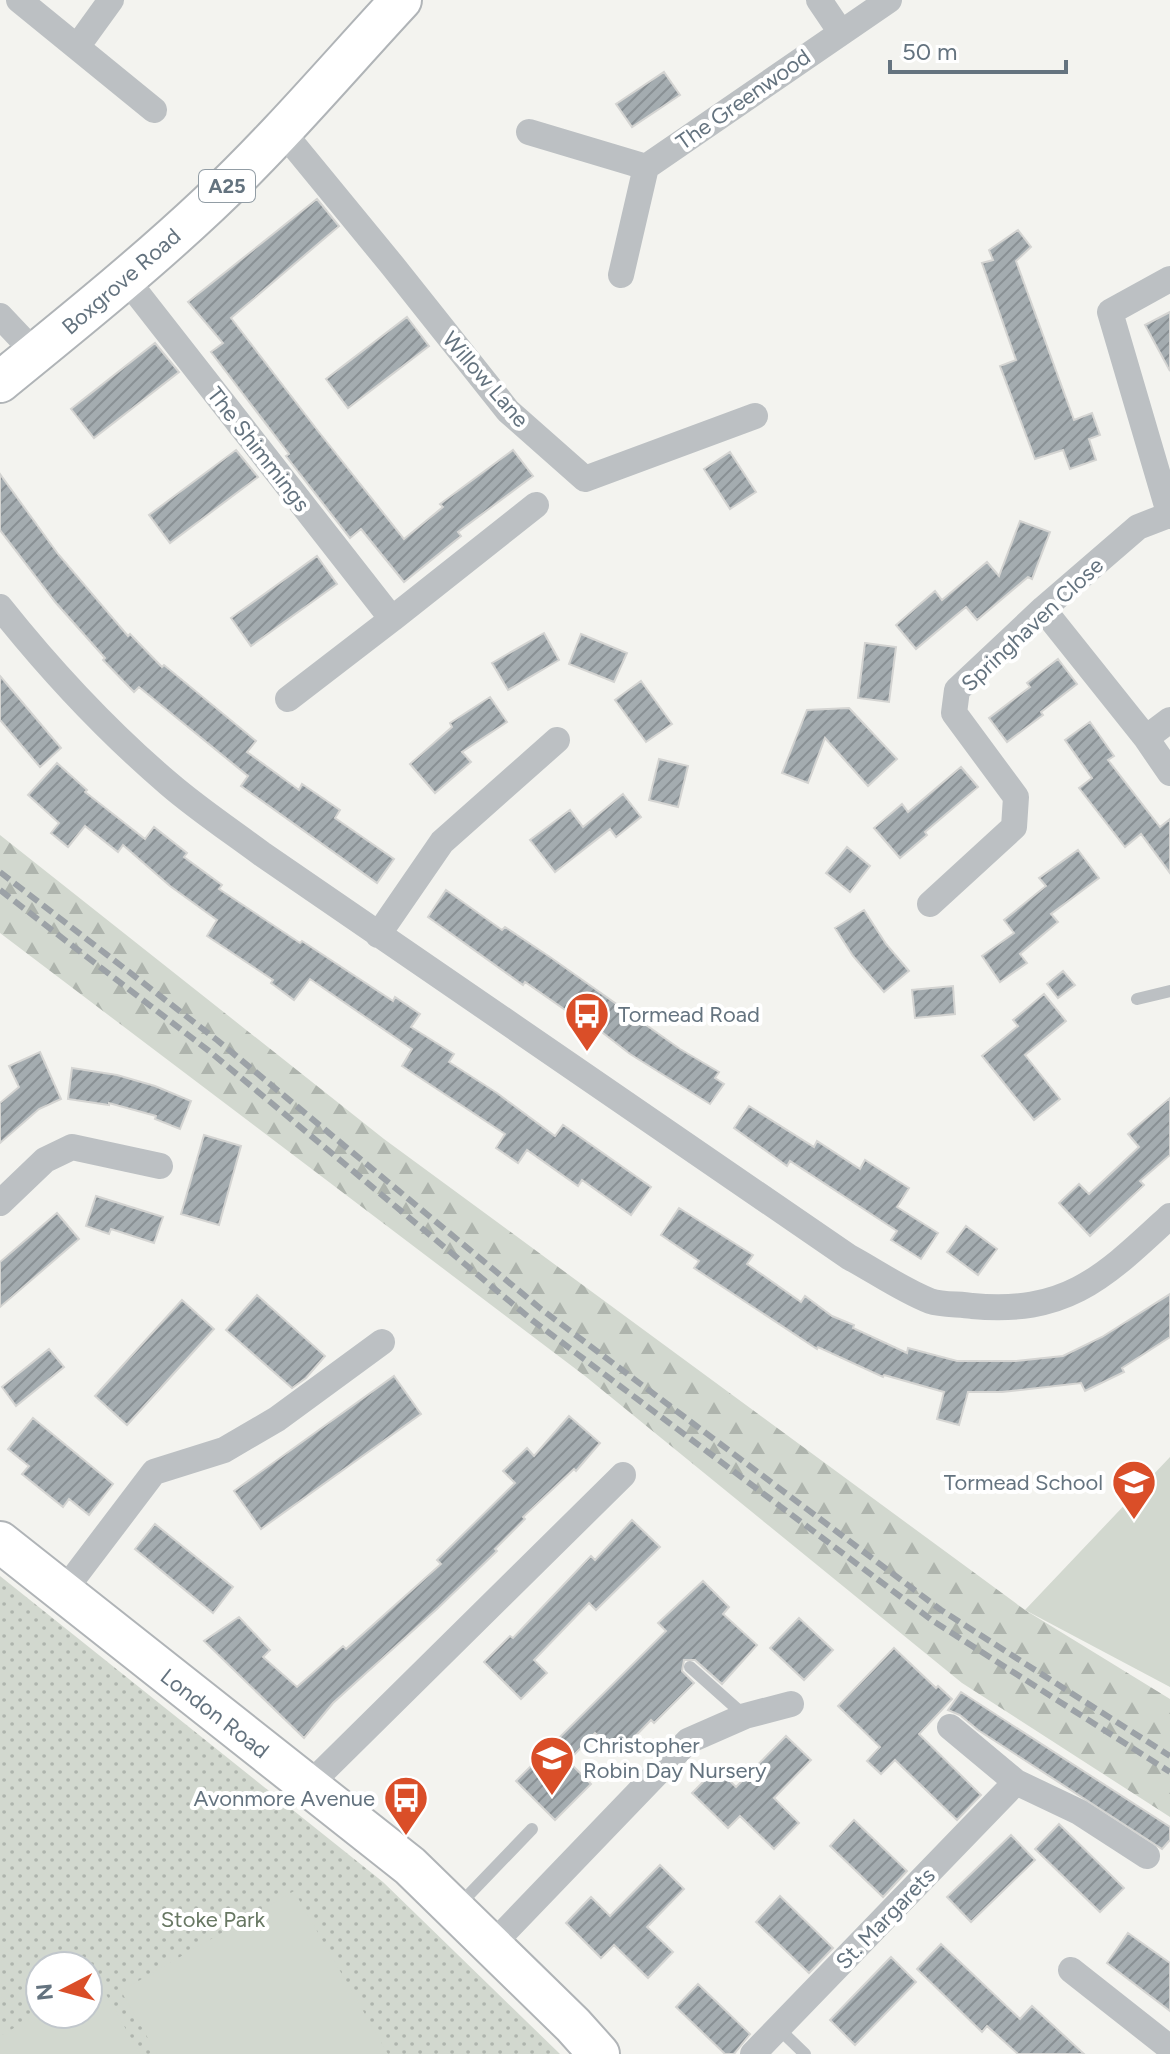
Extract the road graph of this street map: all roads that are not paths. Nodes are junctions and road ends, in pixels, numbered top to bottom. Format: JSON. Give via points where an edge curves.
{"nodes":[{"id":1,"x":19,"y":0,"type":"edge"},
{"id":2,"x":111,"y":0,"type":"edge"},
{"id":3,"x":401,"y":0,"type":"edge"},
{"id":4,"x":819,"y":0,"type":"edge"},
{"id":5,"x":889,"y":0,"type":"edge"},
{"id":6,"x":840,"y":31,"type":"junction"},
{"id":7,"x":77,"y":47,"type":"junction"},
{"id":8,"x":154,"y":110,"type":"dead end"},
{"id":9,"x":282,"y":131,"type":"junction"},
{"id":10,"x":529,"y":132,"type":"dead end"},
{"id":11,"x":646,"y":167,"type":"junction"},
{"id":12,"x":621,"y":275,"type":"dead end"},
{"id":13,"x":126,"y":279,"type":"junction"},
{"id":14,"x":1170,"y":279,"type":"edge"},
{"id":15,"x":0,"y":316,"type":"edge"},
{"id":16,"x":35,"y":353,"type":"junction"},
{"id":17,"x":0,"y":382,"type":"edge"},
{"id":18,"x":755,"y":416,"type":"dead end"},
{"id":19,"x":536,"y":505,"type":"dead end"},
{"id":20,"x":1170,"y":516,"type":"edge"},
{"id":21,"x":0,"y":607,"type":"edge"},
{"id":22,"x":1043,"y":609,"type":"junction"},
{"id":23,"x":392,"y":619,"type":"junction"},
{"id":24,"x":288,"y":699,"type":"dead end"},
{"id":25,"x":1170,"y":720,"type":"edge"},
{"id":26,"x":1146,"y":738,"type":"junction"},
{"id":27,"x":557,"y":740,"type":"dead end"},
{"id":28,"x":1170,"y":773,"type":"edge"},
{"id":29,"x":930,"y":904,"type":"dead end"},
{"id":30,"x":378,"y":935,"type":"junction"},
{"id":31,"x":1170,"y":991,"type":"edge"},
{"id":32,"x":1137,"y":999,"type":"dead end"},
{"id":33,"x":160,"y":1166,"type":"dead end"},
{"id":34,"x":0,"y":1203,"type":"edge"},
{"id":35,"x":1170,"y":1216,"type":"edge"},
{"id":36,"x":382,"y":1342,"type":"dead end"},
{"id":37,"x":623,"y":1475,"type":"dead end"},
{"id":38,"x":0,"y":1542,"type":"edge"},
{"id":39,"x":63,"y":1592,"type":"junction"},
{"id":40,"x":690,"y":1667,"type":"dead end"},
{"id":41,"x":791,"y":1704,"type":"dead end"},
{"id":42,"x":745,"y":1716,"type":"junction"},
{"id":43,"x":950,"y":1727,"type":"dead end"},
{"id":44,"x":1016,"y":1782,"type":"junction"},
{"id":45,"x":308,"y":1786,"type":"junction"},
{"id":46,"x":532,"y":1829,"type":"dead end"},
{"id":47,"x":1147,"y":1856,"type":"dead end"},
{"id":48,"x":454,"y":1910,"type":"junction"},
{"id":49,"x":491,"y":1946,"type":"junction"},
{"id":50,"x":1071,"y":1970,"type":"dead end"},
{"id":51,"x":778,"y":2028,"type":"junction"},
{"id":52,"x":1170,"y":2048,"type":"edge"},
{"id":53,"x":599,"y":2054,"type":"edge"},
{"id":54,"x":753,"y":2054,"type":"edge"},
{"id":55,"x":805,"y":2054,"type":"edge"}],
"edges":[{"from":1,"to":7,"type":"street"},
{"from":2,"to":7,"type":"street"},
{"from":3,"to":9,"type":"main road","name":"Boxgrove Road","number":"A25"},
{"from":4,"to":6,"type":"street"},
{"from":5,"to":6,"type":"street","name":"The Greenwood"},
{"from":6,"to":11,"type":"street","name":"The Greenwood"},
{"from":7,"to":8,"type":"street"},
{"from":9,"to":13,"type":"main road","name":"Boxgrove Road","number":"A25"},
{"from":9,"to":18,"type":"street","name":"Willow Lane","via":[[508,411],[585,479]]},
{"from":10,"to":11,"type":"street"},
{"from":11,"to":12,"type":"street"},
{"from":13,"to":16,"type":"main road","name":"Boxgrove Road","number":"A25"},
{"from":13,"to":23,"type":"street","name":"The Shimmings"},
{"from":14,"to":20,"type":"street","via":[[1110,312]]},
{"from":15,"to":16,"type":"street"},
{"from":16,"to":17,"type":"main road","name":"Boxgrove Road","number":"A25"},
{"from":19,"to":23,"type":"street"},
{"from":20,"to":22,"type":"street","name":"Springhaven Close","via":[[1138,527]]},
{"from":21,"to":30,"type":"street","via":[[65,684],[170,785]]},
{"from":22,"to":26,"type":"street"},
{"from":22,"to":29,"type":"street","name":"Springhaven Close","via":[[957,690],[954,713],[1016,797],[1014,827]]},
{"from":23,"to":24,"type":"street"},
{"from":25,"to":26,"type":"street"},
{"from":26,"to":28,"type":"street"},
{"from":27,"to":30,"type":"street","via":[[442,842]]},
{"from":30,"to":35,"type":"street","via":[[849,1257],[931,1301],[993,1308],[1068,1295],[1093,1284]]},
{"from":31,"to":32,"type":"lane"},
{"from":33,"to":34,"type":"street","via":[[72,1147],[45,1160]]},
{"from":36,"to":39,"type":"street","via":[[277,1419],[224,1450],[154,1472]]},
{"from":37,"to":45,"type":"street"},
{"from":38,"to":39,"type":"main road","name":"London Road"},
{"from":39,"to":45,"type":"main road","name":"London Road"},
{"from":40,"to":42,"type":"lane"},
{"from":41,"to":42,"type":"street"},
{"from":42,"to":49,"type":"street","via":[[688,1741]]},
{"from":43,"to":44,"type":"street"},
{"from":44,"to":47,"type":"street","via":[[1079,1812]]},
{"from":44,"to":51,"type":"street","name":"St. Margarets"},
{"from":45,"to":48,"type":"main road","name":"London Road","via":[[410,1866]]},
{"from":46,"to":48,"type":"lane"},
{"from":48,"to":49,"type":"main road","name":"London Road"},
{"from":49,"to":53,"type":"main road","name":"London Road"},
{"from":50,"to":52,"type":"street"},
{"from":51,"to":54,"type":"street","name":"St. Margarets"},
{"from":51,"to":55,"type":"lane"}]}
